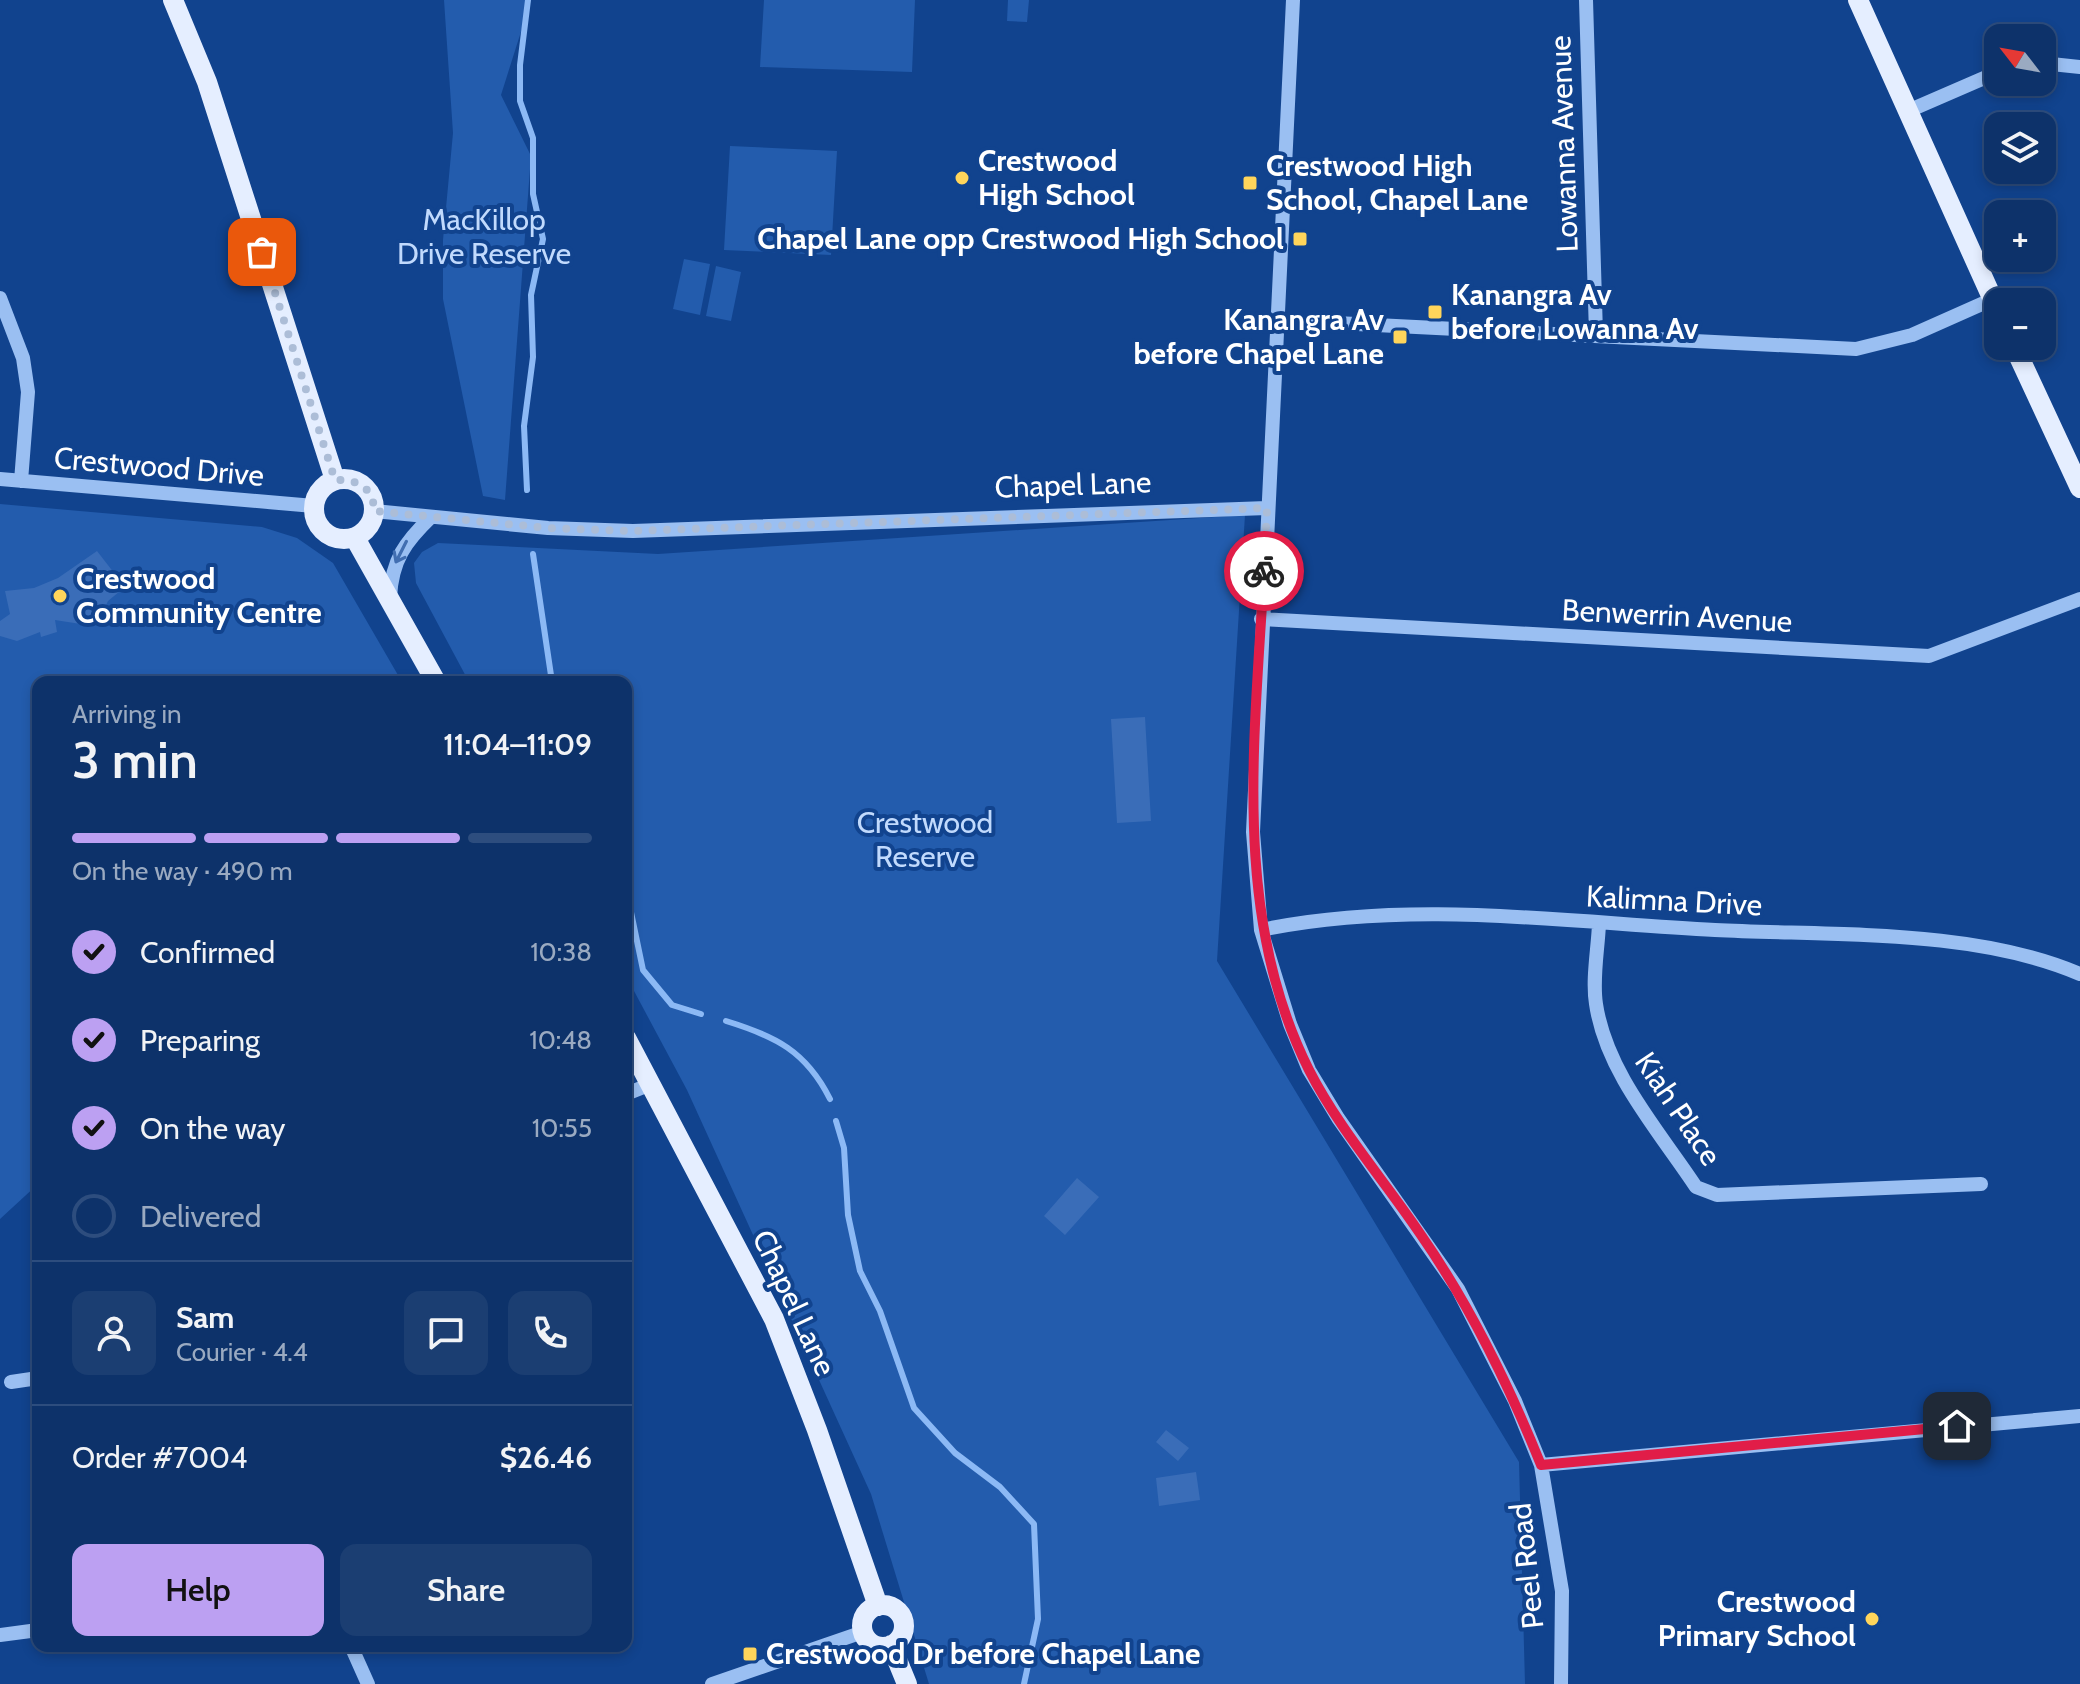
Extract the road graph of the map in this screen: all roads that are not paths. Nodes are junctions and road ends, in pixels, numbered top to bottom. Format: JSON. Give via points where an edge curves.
{"nodes":[{"id":1,"x":173,"y":0,"type":"edge"},
{"id":2,"x":1293,"y":0,"type":"edge"},
{"id":3,"x":1586,"y":0,"type":"edge"},
{"id":4,"x":1858,"y":0,"type":"edge"},
{"id":5,"x":2056,"y":64,"type":"edge"},
{"id":6,"x":2080,"y":67,"type":"edge"},
{"id":7,"x":1984,"y":78,"type":"edge"},
{"id":8,"x":1908,"y":111,"type":"junction"},
{"id":9,"x":1987,"y":288,"type":"edge"},
{"id":10,"x":0,"y":298,"type":"edge"},
{"id":11,"x":1984,"y":309,"type":"edge"},
{"id":12,"x":1276,"y":320,"type":"junction"},
{"id":13,"x":1596,"y":334,"type":"junction"},
{"id":14,"x":2021,"y":360,"type":"edge"},
{"id":15,"x":0,"y":479,"type":"edge"},
{"id":16,"x":335,"y":480,"type":"junction"},
{"id":17,"x":21,"y":481,"type":"junction"},
{"id":18,"x":2080,"y":488,"type":"edge"},
{"id":19,"x":314,"y":506,"type":"junction"},
{"id":20,"x":1267,"y":508,"type":"junction"},
{"id":21,"x":374,"y":511,"type":"junction"},
{"id":22,"x":431,"y":517,"type":"junction"},
{"id":23,"x":355,"y":538,"type":"junction"},
{"id":24,"x":390,"y":597,"type":"junction"},
{"id":25,"x":2080,"y":599,"type":"edge"},
{"id":26,"x":1261,"y":619,"type":"junction"},
{"id":27,"x":433,"y":676,"type":"edge"},
{"id":28,"x":1599,"y":924,"type":"junction"},
{"id":29,"x":1261,"y":930,"type":"junction"},
{"id":30,"x":2080,"y":974,"type":"edge"},
{"id":31,"x":632,"y":1049,"type":"edge"},
{"id":32,"x":651,"y":1084,"type":"junction"},
{"id":33,"x":632,"y":1092,"type":"edge"},
{"id":34,"x":1981,"y":1184,"type":"dead end"},
{"id":35,"x":32,"y":1379,"type":"edge"},
{"id":36,"x":11,"y":1382,"type":"dead end"},
{"id":37,"x":2080,"y":1416,"type":"edge"},
{"id":38,"x":1541,"y":1465,"type":"junction"},
{"id":39,"x":878,"y":1606,"type":"junction"},
{"id":40,"x":32,"y":1631,"type":"edge"},
{"id":41,"x":863,"y":1632,"type":"junction"},
{"id":42,"x":0,"y":1635,"type":"edge"},
{"id":43,"x":891,"y":1645,"type":"junction"},
{"id":44,"x":354,"y":1652,"type":"edge"},
{"id":45,"x":368,"y":1684,"type":"edge"},
{"id":46,"x":712,"y":1684,"type":"edge"},
{"id":47,"x":907,"y":1684,"type":"edge"},
{"id":48,"x":1561,"y":1684,"type":"edge"}],
"edges":[{"from":1,"to":16,"type":"main road","via":[[207,82]]},
{"from":2,"to":12,"type":"street"},
{"from":3,"to":13,"type":"street","name":"Lowanna Avenue"},
{"from":4,"to":8,"type":"main road"},
{"from":5,"to":6,"type":"street"},
{"from":7,"to":8,"type":"street"},
{"from":8,"to":9,"type":"main road"},
{"from":10,"to":17,"type":"street","via":[[23,358],[28,392]]},
{"from":11,"to":13,"type":"street","via":[[1856,349]]},
{"from":12,"to":13,"type":"street"},
{"from":12,"to":20,"type":"street"},
{"from":14,"to":18,"type":"main road"},
{"from":15,"to":17,"type":"street","name":"Crestwood Drive"},
{"from":16,"to":19,"type":"main road","via":[[318,494]]},
{"from":16,"to":21,"type":"main road","via":[[364,487]]},
{"from":17,"to":19,"type":"street","name":"Crestwood Drive"},
{"from":19,"to":23,"type":"main road","via":[[326,533]]},
{"from":20,"to":22,"type":"street","name":"Chapel Lane","via":[[633,531]]},
{"from":20,"to":26,"type":"street","name":"Peel Road"},
{"from":21,"to":22,"type":"street","name":"Chapel Lane"},
{"from":21,"to":23,"type":"main road","via":[[369,526]]},
{"from":22,"to":24,"type":"street","one_way":true,"via":[[404,543]]},
{"from":23,"to":24,"type":"main road"},
{"from":24,"to":27,"type":"main road"},
{"from":25,"to":26,"type":"street","name":"Benwerrin Avenue","via":[[1929,656]]},
{"from":26,"to":29,"type":"street","name":"Peel Road","via":[[1253,832]]},
{"from":28,"to":29,"type":"street","name":"Kalimna Drive","via":[[1377,914]]},
{"from":28,"to":30,"type":"street","name":"Kalimna Drive","via":[[1960,942],[2050,961]]},
{"from":28,"to":34,"type":"street","name":"Kiah Place","via":[[1595,1000],[1601,1032],[1614,1062],[1696,1187],[1717,1195]]},
{"from":29,"to":38,"type":"street","name":"Peel Road","via":[[1309,1070],[1458,1289]]},
{"from":31,"to":32,"type":"main road","name":"Chapel Lane"},
{"from":32,"to":33,"type":"street"},
{"from":32,"to":39,"type":"main road","name":"Chapel Lane","via":[[774,1319]]},
{"from":35,"to":36,"type":"street"},
{"from":37,"to":38,"type":"street"},
{"from":38,"to":48,"type":"street","name":"Peel Road","via":[[1562,1591]]},
{"from":39,"to":41,"type":"main road","via":[[865,1616]]},
{"from":39,"to":43,"type":"main road","via":[[895,1609],[903,1619],[903,1633]]},
{"from":40,"to":42,"type":"street"},
{"from":41,"to":43,"type":"main road","via":[[874,1645]]},
{"from":41,"to":46,"type":"street"},
{"from":43,"to":47,"type":"main road"},
{"from":44,"to":45,"type":"street"}]}
